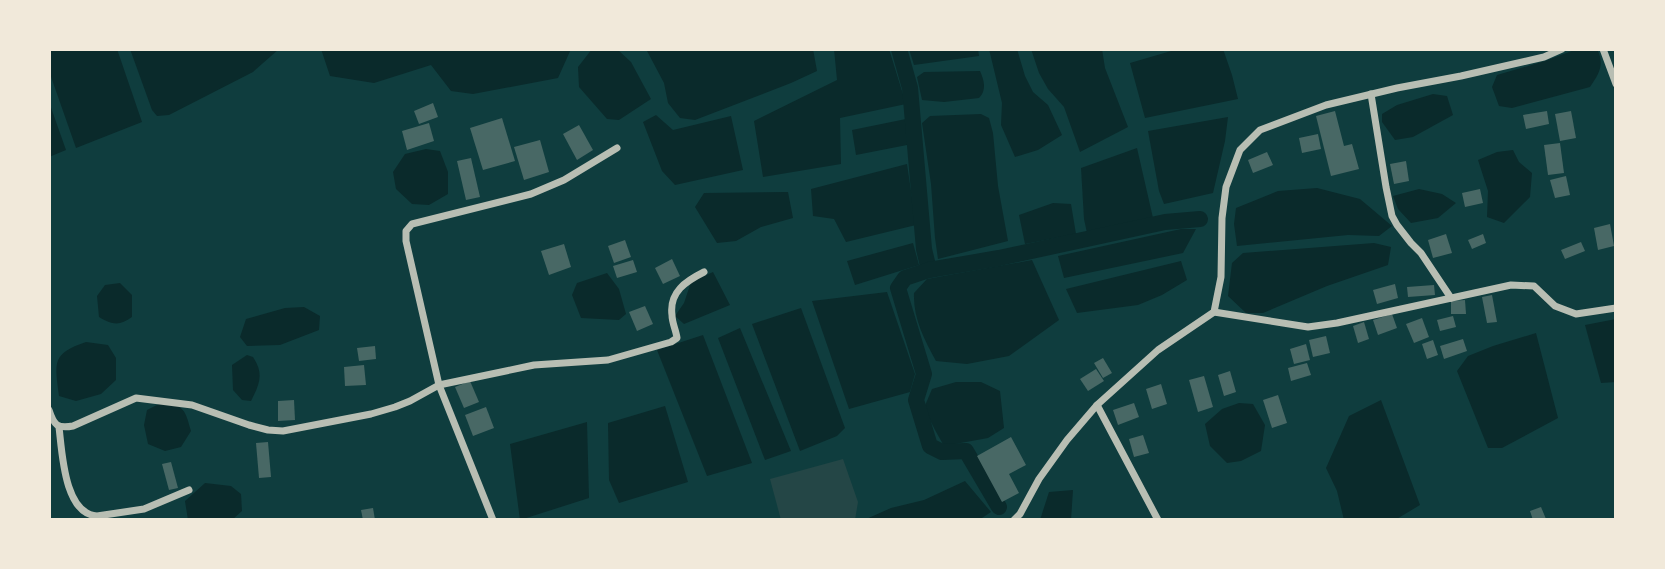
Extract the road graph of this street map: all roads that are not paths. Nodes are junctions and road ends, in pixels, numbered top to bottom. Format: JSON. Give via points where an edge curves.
{"nodes":[{"id":1,"x":1562,"y":49,"type":"edge"},
{"id":2,"x":1603,"y":49,"type":"edge"},
{"id":3,"x":1616,"y":84,"type":"edge"},
{"id":4,"x":1371,"y":94,"type":"junction"},
{"id":5,"x":617,"y":148,"type":"dead end"},
{"id":6,"x":704,"y":272,"type":"dead end"},
{"id":7,"x":1451,"y":298,"type":"junction"},
{"id":8,"x":1616,"y":309,"type":"edge"},
{"id":9,"x":1213,"y":312,"type":"junction"},
{"id":10,"x":439,"y":385,"type":"junction"},
{"id":11,"x":1097,"y":405,"type":"junction"},
{"id":12,"x":49,"y":410,"type":"edge"},
{"id":13,"x":59,"y":427,"type":"junction"},
{"id":14,"x":189,"y":490,"type":"dead end"},
{"id":15,"x":493,"y":520,"type":"edge"},
{"id":16,"x":1014,"y":520,"type":"edge"},
{"id":17,"x":1158,"y":520,"type":"edge"}],
"edges":[{"from":1,"to":4,"type":"street","via":[[1544,57]]},
{"from":2,"to":3,"type":"street"},
{"from":4,"to":7,"type":"street","via":[[1392,216]]},
{"from":4,"to":9,"type":"street","via":[[1260,130],[1240,150],[1226,187],[1221,277]]},
{"from":5,"to":10,"type":"street","via":[[531,194],[412,224],[406,231]]},
{"from":6,"to":10,"type":"street","via":[[682,285],[674,296],[671,314],[677,338],[671,342],[608,360],[534,365]]},
{"from":7,"to":8,"type":"street","via":[[1511,285],[1534,285],[1555,306],[1576,314]]},
{"from":7,"to":9,"type":"street","via":[[1308,327]]},
{"from":9,"to":11,"type":"street","via":[[1157,350]]},
{"from":10,"to":13,"type":"street","via":[[395,407],[283,431],[249,425],[192,405],[136,398],[73,426]]},
{"from":10,"to":15,"type":"street"},
{"from":11,"to":16,"type":"street","via":[[1067,440]]},
{"from":11,"to":17,"type":"street"},
{"from":12,"to":13,"type":"street"},
{"from":13,"to":14,"type":"street","via":[[68,484],[89,516],[144,509]]}]}
